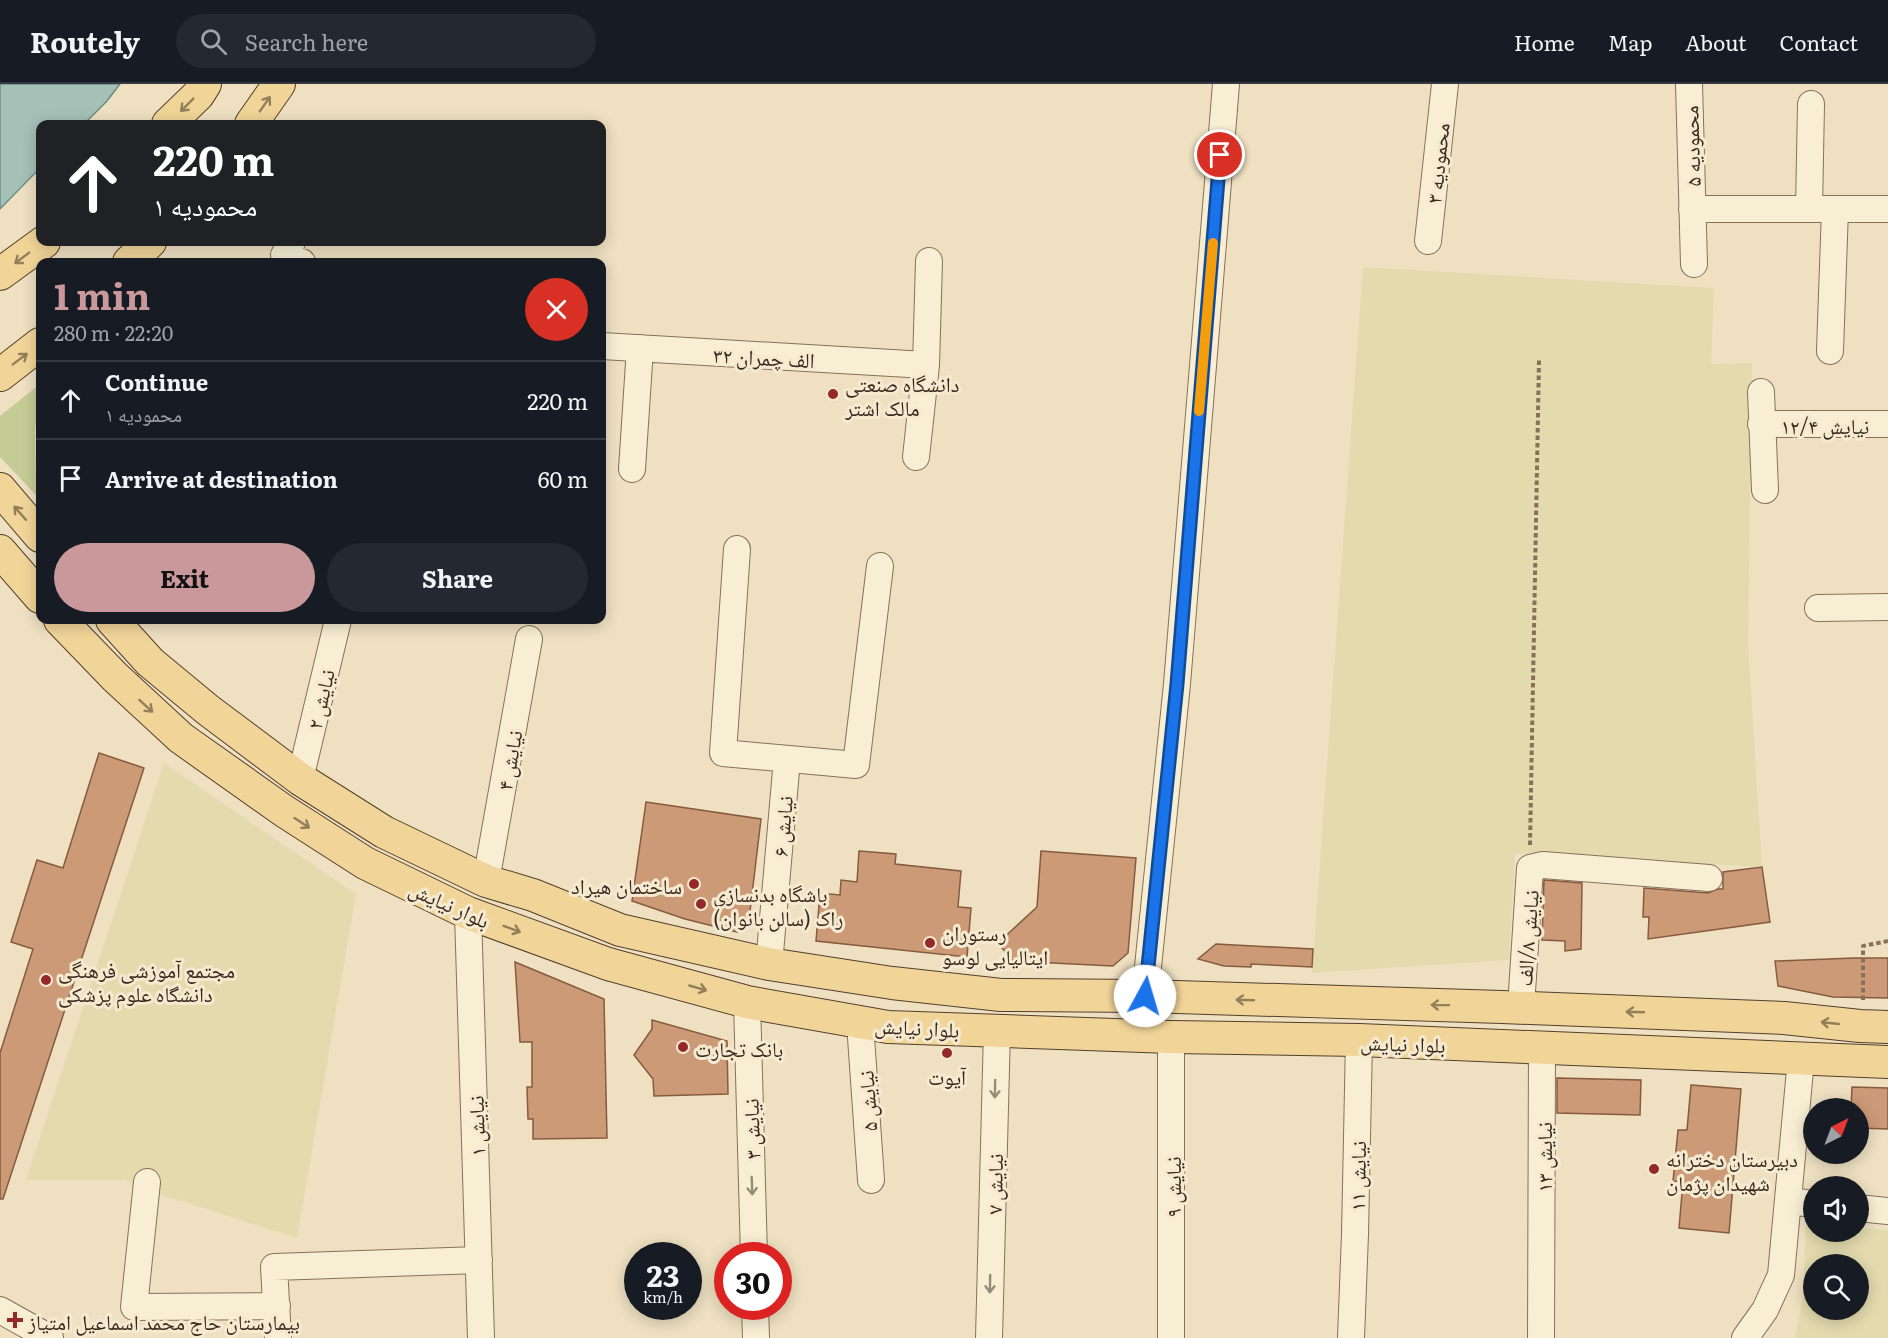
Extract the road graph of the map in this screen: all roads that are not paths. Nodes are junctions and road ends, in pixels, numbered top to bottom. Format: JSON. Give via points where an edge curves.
{"nodes":[{"id":1,"x":205,"y":84,"type":"edge"},
{"id":2,"x":279,"y":84,"type":"edge"},
{"id":3,"x":1226,"y":84,"type":"edge"},
{"id":4,"x":1445,"y":84,"type":"edge"},
{"id":5,"x":1689,"y":84,"type":"edge"},
{"id":6,"x":1811,"y":105,"type":"dead end"},
{"id":7,"x":172,"y":120,"type":"edge"},
{"id":8,"x":253,"y":120,"type":"edge"},
{"id":9,"x":1692,"y":209,"type":"junction"},
{"id":10,"x":1809,"y":209,"type":"junction"},
{"id":11,"x":1835,"y":209,"type":"junction"},
{"id":12,"x":1888,"y":209,"type":"edge"},
{"id":13,"x":1428,"y":241,"type":"dead end"},
{"id":14,"x":38,"y":246,"type":"edge"},
{"id":15,"x":146,"y":246,"type":"edge"},
{"id":16,"x":133,"y":258,"type":"edge"},
{"id":17,"x":929,"y":261,"type":"dead end"},
{"id":18,"x":1694,"y":264,"type":"dead end"},
{"id":19,"x":0,"y":274,"type":"edge"},
{"id":20,"x":606,"y":346,"type":"edge"},
{"id":21,"x":36,"y":347,"type":"edge"},
{"id":22,"x":640,"y":348,"type":"junction"},
{"id":23,"x":1830,"y":351,"type":"dead end"},
{"id":24,"x":926,"y":365,"type":"junction"},
{"id":25,"x":0,"y":375,"type":"edge"},
{"id":26,"x":1761,"y":392,"type":"dead end"},
{"id":27,"x":1761,"y":424,"type":"junction"},
{"id":28,"x":1888,"y":424,"type":"edge"},
{"id":29,"x":916,"y":457,"type":"dead end"},
{"id":30,"x":632,"y":469,"type":"dead end"},
{"id":31,"x":0,"y":489,"type":"edge"},
{"id":32,"x":1765,"y":490,"type":"dead end"},
{"id":33,"x":36,"y":531,"type":"edge"},
{"id":34,"x":737,"y":549,"type":"dead end"},
{"id":35,"x":0,"y":551,"type":"edge"},
{"id":36,"x":880,"y":566,"type":"dead end"},
{"id":37,"x":36,"y":592,"type":"edge"},
{"id":38,"x":1888,"y":606,"type":"edge"},
{"id":39,"x":1818,"y":609,"type":"dead end"},
{"id":40,"x":64,"y":624,"type":"edge"},
{"id":41,"x":116,"y":624,"type":"edge"},
{"id":42,"x":337,"y":624,"type":"edge"},
{"id":43,"x":529,"y":639,"type":"dead end"},
{"id":44,"x":140,"y":650,"type":"junction"},
{"id":45,"x":115,"y":677,"type":"junction"},
{"id":46,"x":787,"y":759,"type":"junction"},
{"id":47,"x":300,"y":779,"type":"junction"},
{"id":48,"x":1709,"y":878,"type":"dead end"},
{"id":49,"x":486,"y":881,"type":"junction"},
{"id":50,"x":468,"y":913,"type":"junction"},
{"id":51,"x":769,"y":964,"type":"junction"},
{"id":52,"x":1145,"y":996,"type":"junction"},
{"id":53,"x":747,"y":1002,"type":"junction"},
{"id":54,"x":1521,"y":1007,"type":"junction"},
{"id":55,"x":860,"y":1023,"type":"junction"},
{"id":56,"x":1874,"y":1027,"type":"edge"},
{"id":57,"x":997,"y":1030,"type":"junction"},
{"id":58,"x":1171,"y":1037,"type":"junction"},
{"id":59,"x":1359,"y":1040,"type":"junction"},
{"id":60,"x":1542,"y":1048,"type":"junction"},
{"id":61,"x":1801,"y":1059,"type":"junction"},
{"id":62,"x":1888,"y":1062,"type":"edge"},
{"id":63,"x":871,"y":1180,"type":"dead end"},
{"id":64,"x":147,"y":1182,"type":"dead end"},
{"id":65,"x":1801,"y":1203,"type":"edge"},
{"id":66,"x":1869,"y":1209,"type":"edge"},
{"id":67,"x":1888,"y":1211,"type":"edge"},
{"id":68,"x":754,"y":1242,"type":"edge"},
{"id":69,"x":479,"y":1260,"type":"junction"},
{"id":70,"x":277,"y":1306,"type":"junction"},
{"id":71,"x":0,"y":1310,"type":"edge"},
{"id":72,"x":755,"y":1320,"type":"edge"},
{"id":73,"x":50,"y":1338,"type":"edge"},
{"id":74,"x":278,"y":1338,"type":"edge"},
{"id":75,"x":481,"y":1338,"type":"edge"},
{"id":76,"x":756,"y":1338,"type":"edge"},
{"id":77,"x":989,"y":1338,"type":"edge"},
{"id":78,"x":1172,"y":1338,"type":"edge"},
{"id":79,"x":1351,"y":1338,"type":"edge"},
{"id":80,"x":1541,"y":1338,"type":"edge"},
{"id":81,"x":1745,"y":1338,"type":"edge"}],
"edges":[{"from":1,"to":7,"type":"main road","one_way":true},
{"from":8,"to":2,"type":"main road","one_way":true},
{"from":3,"to":52,"type":"street","via":[[1176,695]]},
{"from":4,"to":13,"type":"street","name":"۳ محمودیه"},
{"from":5,"to":9,"type":"street","name":"۵ محمودیه"},
{"from":6,"to":10,"type":"street"},
{"from":9,"to":10,"type":"street"},
{"from":9,"to":18,"type":"street","name":"۵ محمودیه"},
{"from":10,"to":11,"type":"street"},
{"from":11,"to":12,"type":"street"},
{"from":11,"to":23,"type":"street"},
{"from":14,"to":19,"type":"main road","one_way":true},
{"from":15,"to":16,"type":"main road"},
{"from":17,"to":24,"type":"street"},
{"from":20,"to":22,"type":"street","name":"۳۲ الف چمران"},
{"from":25,"to":21,"type":"main road","one_way":true},
{"from":22,"to":24,"type":"street","name":"۳۲ الف چمران"},
{"from":22,"to":30,"type":"street"},
{"from":24,"to":29,"type":"street"},
{"from":26,"to":27,"type":"street"},
{"from":27,"to":28,"type":"street","name":"۱۲/۴ نیایش"},
{"from":27,"to":32,"type":"street"},
{"from":33,"to":31,"type":"main road","one_way":true},
{"from":34,"to":46,"type":"street","via":[[723,753]]},
{"from":35,"to":37,"type":"main road"},
{"from":36,"to":46,"type":"street","via":[[856,765]]},
{"from":38,"to":39,"type":"street"},
{"from":40,"to":45,"type":"main road","name":"بلوار نیایش"},
{"from":41,"to":44,"type":"main road","name":"بلوار نیایش"},
{"from":42,"to":47,"type":"street","name":"نیایش ۲"},
{"from":43,"to":49,"type":"street","name":"نیایش ۴"},
{"from":44,"to":45,"type":"main road"},
{"from":44,"to":47,"type":"main road","name":"بلوار نیایش","via":[[208,710]]},
{"from":45,"to":50,"type":"main road","name":"بلوار نیایش","one_way":true,"via":[[181,738],[284,811],[365,863]]},
{"from":46,"to":51,"type":"street","name":"نیایش ۶"},
{"from":47,"to":49,"type":"main road","name":"بلوار نیایش","via":[[384,832]]},
{"from":48,"to":54,"type":"street","name":"نیایش ۸/الف","via":[[1543,865],[1530,868]]},
{"from":49,"to":51,"type":"main road","name":"بلوار نیایش","via":[[620,930]]},
{"from":50,"to":53,"type":"main road","name":"بلوار نیایش","one_way":true,"via":[[608,964]]},
{"from":50,"to":69,"type":"street","name":"نیایش ۱"},
{"from":51,"to":52,"type":"main road","name":"بلوار نیایش","via":[[1001,995]]},
{"from":54,"to":52,"type":"main road","name":"بلوار نیایش","one_way":true},
{"from":53,"to":55,"type":"main road","name":"بلوار نیایش"},
{"from":53,"to":68,"type":"street","name":"نیایش ۳","one_way":true},
{"from":56,"to":54,"type":"main road","name":"بلوار نیایش","one_way":true,"via":[[1784,1018]]},
{"from":55,"to":57,"type":"main road","name":"بلوار نیایش"},
{"from":55,"to":63,"type":"street","name":"نیایش ۵"},
{"from":57,"to":58,"type":"main road","name":"بلوار نیایش"},
{"from":57,"to":77,"type":"street","name":"نیایش ۷","one_way":true},
{"from":58,"to":59,"type":"main road","name":"بلوار نیایش"},
{"from":58,"to":78,"type":"street","name":"نیایش ۹"},
{"from":59,"to":60,"type":"main road","name":"بلوار نیایش"},
{"from":59,"to":79,"type":"street","name":"نیایش ۱۱"},
{"from":60,"to":61,"type":"main road","name":"بلوار نیایش"},
{"from":60,"to":80,"type":"street","name":"نیایش ۱۳"},
{"from":61,"to":62,"type":"main road","name":"بلوار نیایش"},
{"from":61,"to":65,"type":"street"},
{"from":64,"to":70,"type":"street","via":[[134,1306]]},
{"from":65,"to":81,"type":"street","via":[[1781,1275],[1765,1310]]},
{"from":66,"to":67,"type":"street"},
{"from":69,"to":70,"type":"street","via":[[274,1267]]},
{"from":69,"to":75,"type":"street","name":"نیایش ۱"},
{"from":70,"to":74,"type":"street"},
{"from":71,"to":73,"type":"street"},
{"from":72,"to":76,"type":"street"}]}
